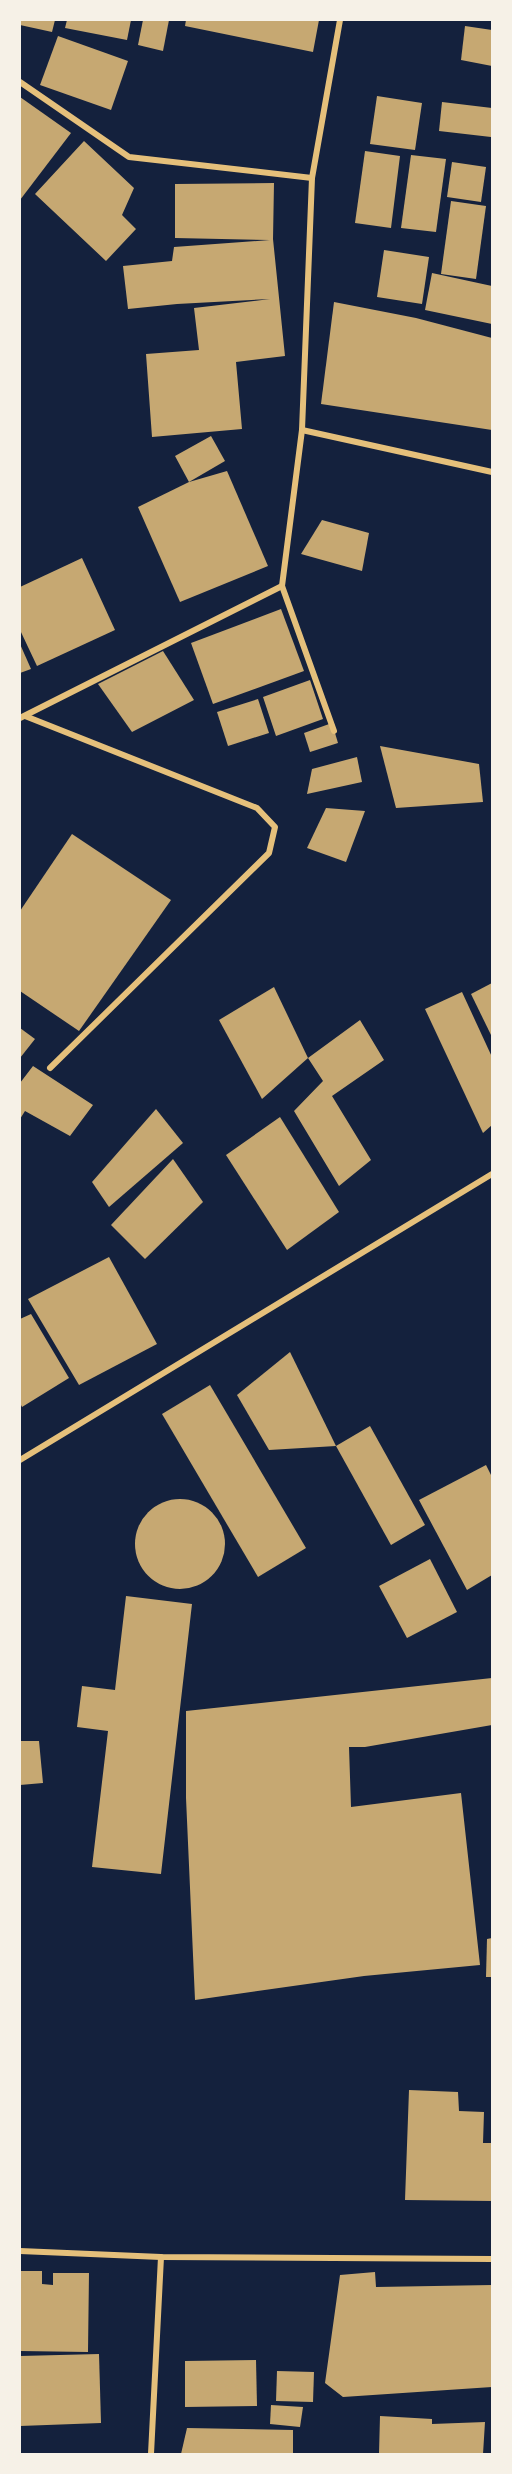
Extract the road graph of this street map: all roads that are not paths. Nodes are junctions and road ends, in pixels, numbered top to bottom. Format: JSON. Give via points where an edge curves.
{"nodes":[{"id":1,"x":340,"y":20,"type":"edge"},
{"id":2,"x":20,"y":82,"type":"edge"},
{"id":3,"x":312,"y":178,"type":"junction"},
{"id":4,"x":302,"y":430,"type":"junction"},
{"id":5,"x":492,"y":472,"type":"edge"},
{"id":6,"x":282,"y":586,"type":"junction"},
{"id":7,"x":22,"y":717,"type":"edge"},
{"id":8,"x":334,"y":731,"type":"dead end"},
{"id":9,"x":50,"y":1068,"type":"dead end"},
{"id":10,"x":492,"y":1174,"type":"edge"},
{"id":11,"x":20,"y":1460,"type":"edge"},
{"id":12,"x":20,"y":2251,"type":"edge"},
{"id":13,"x":161,"y":2257,"type":"junction"},
{"id":14,"x":492,"y":2259,"type":"edge"},
{"id":15,"x":151,"y":2454,"type":"edge"}],
"edges":[{"from":1,"to":3,"type":"street"},
{"from":2,"to":3,"type":"street","via":[[129,157]]},
{"from":3,"to":4,"type":"street"},
{"from":4,"to":5,"type":"street"},
{"from":4,"to":6,"type":"street"},
{"from":6,"to":7,"type":"street"},
{"from":6,"to":8,"type":"street"},
{"from":7,"to":9,"type":"street","via":[[257,808],[274,827],[269,853]]},
{"from":10,"to":11,"type":"street"},
{"from":12,"to":13,"type":"street"},
{"from":13,"to":14,"type":"street"},
{"from":13,"to":15,"type":"street"}]}
